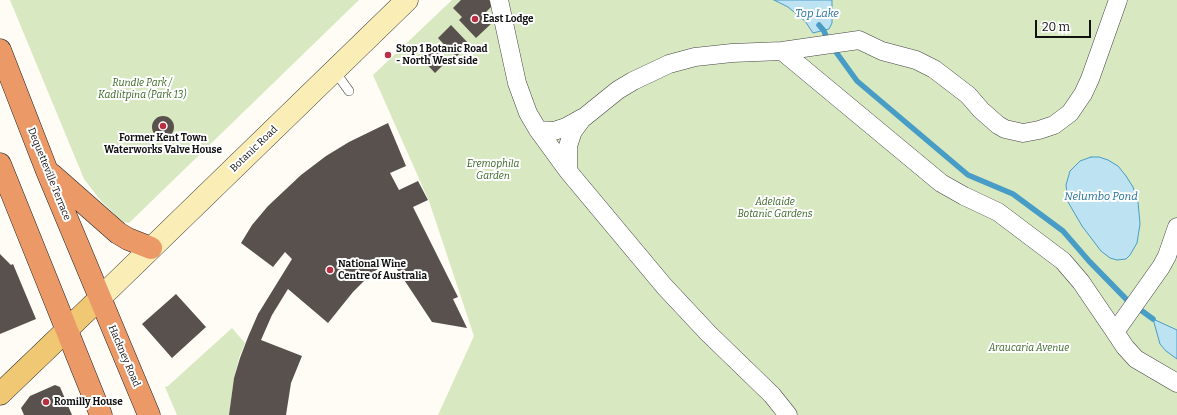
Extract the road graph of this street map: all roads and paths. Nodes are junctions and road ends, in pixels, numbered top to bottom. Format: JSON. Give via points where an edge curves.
{"nodes":[{"id":1,"x":407,"y":0,"type":"edge"},
{"id":2,"x":499,"y":0,"type":"edge"},
{"id":3,"x":1118,"y":0,"type":"edge"},
{"id":4,"x":0,"y":50,"type":"edge"},
{"id":5,"x":782,"y":51,"type":"junction"},
{"id":6,"x":334,"y":70,"type":"junction"},
{"id":7,"x":349,"y":91,"type":"dead end"},
{"id":8,"x":589,"y":113,"type":"junction"},
{"id":9,"x":538,"y":130,"type":"junction"},
{"id":10,"x":0,"y":164,"type":"edge"},
{"id":11,"x":47,"y":171,"type":"junction"},
{"id":12,"x":568,"y":171,"type":"junction"},
{"id":13,"x":1177,"y":227,"type":"edge"},
{"id":14,"x":151,"y":248,"type":"junction"},
{"id":15,"x":100,"y":298,"type":"junction"},
{"id":16,"x":67,"y":329,"type":"junction"},
{"id":17,"x":1115,"y":332,"type":"junction"},
{"id":18,"x":1177,"y":383,"type":"edge"},
{"id":19,"x":0,"y":394,"type":"edge"},
{"id":20,"x":102,"y":415,"type":"edge"},
{"id":21,"x":149,"y":415,"type":"edge"},
{"id":22,"x":788,"y":415,"type":"edge"}],
"edges":[{"from":1,"to":6,"type":"main road","name":"Botanic Road"},
{"from":2,"to":9,"type":"street","via":[[516,78],[528,113]]},
{"from":3,"to":5,"type":"street","via":[[1090,80],[1077,104],[1054,125],[1031,132],[1014,131],[998,126],[961,88],[924,63],[882,51],[859,40]]},
{"from":4,"to":11,"type":"highway","name":"Dequetteville Terrace"},
{"from":5,"to":8,"type":"street","via":[[732,53],[680,60],[628,84]]},
{"from":5,"to":17,"type":"street","via":[[941,183],[998,212],[1063,261],[1081,282]]},
{"from":6,"to":7,"type":"lane"},
{"from":6,"to":14,"type":"main road","name":"Botanic Road"},
{"from":8,"to":9,"type":"street","via":[[566,127]]},
{"from":8,"to":12,"type":"street","via":[[578,124],[571,137],[568,146]]},
{"from":9,"to":12,"type":"street"},
{"from":10,"to":16,"type":"highway"},
{"from":11,"to":14,"type":"highway","via":[[118,233]]},
{"from":11,"to":15,"type":"highway","name":"Dequetteville Terrace"},
{"from":12,"to":22,"type":"street","via":[[664,286],[708,334],[772,395]]},
{"from":13,"to":17,"type":"street","via":[[1161,267]]},
{"from":14,"to":15,"type":"main road","name":"Botanic Road"},
{"from":15,"to":16,"type":"main road"},
{"from":15,"to":21,"type":"highway","name":"Hackney Road"},
{"from":16,"to":19,"type":"main road"},
{"from":16,"to":20,"type":"highway"},
{"from":17,"to":18,"type":"street","via":[[1136,360]]}]}
